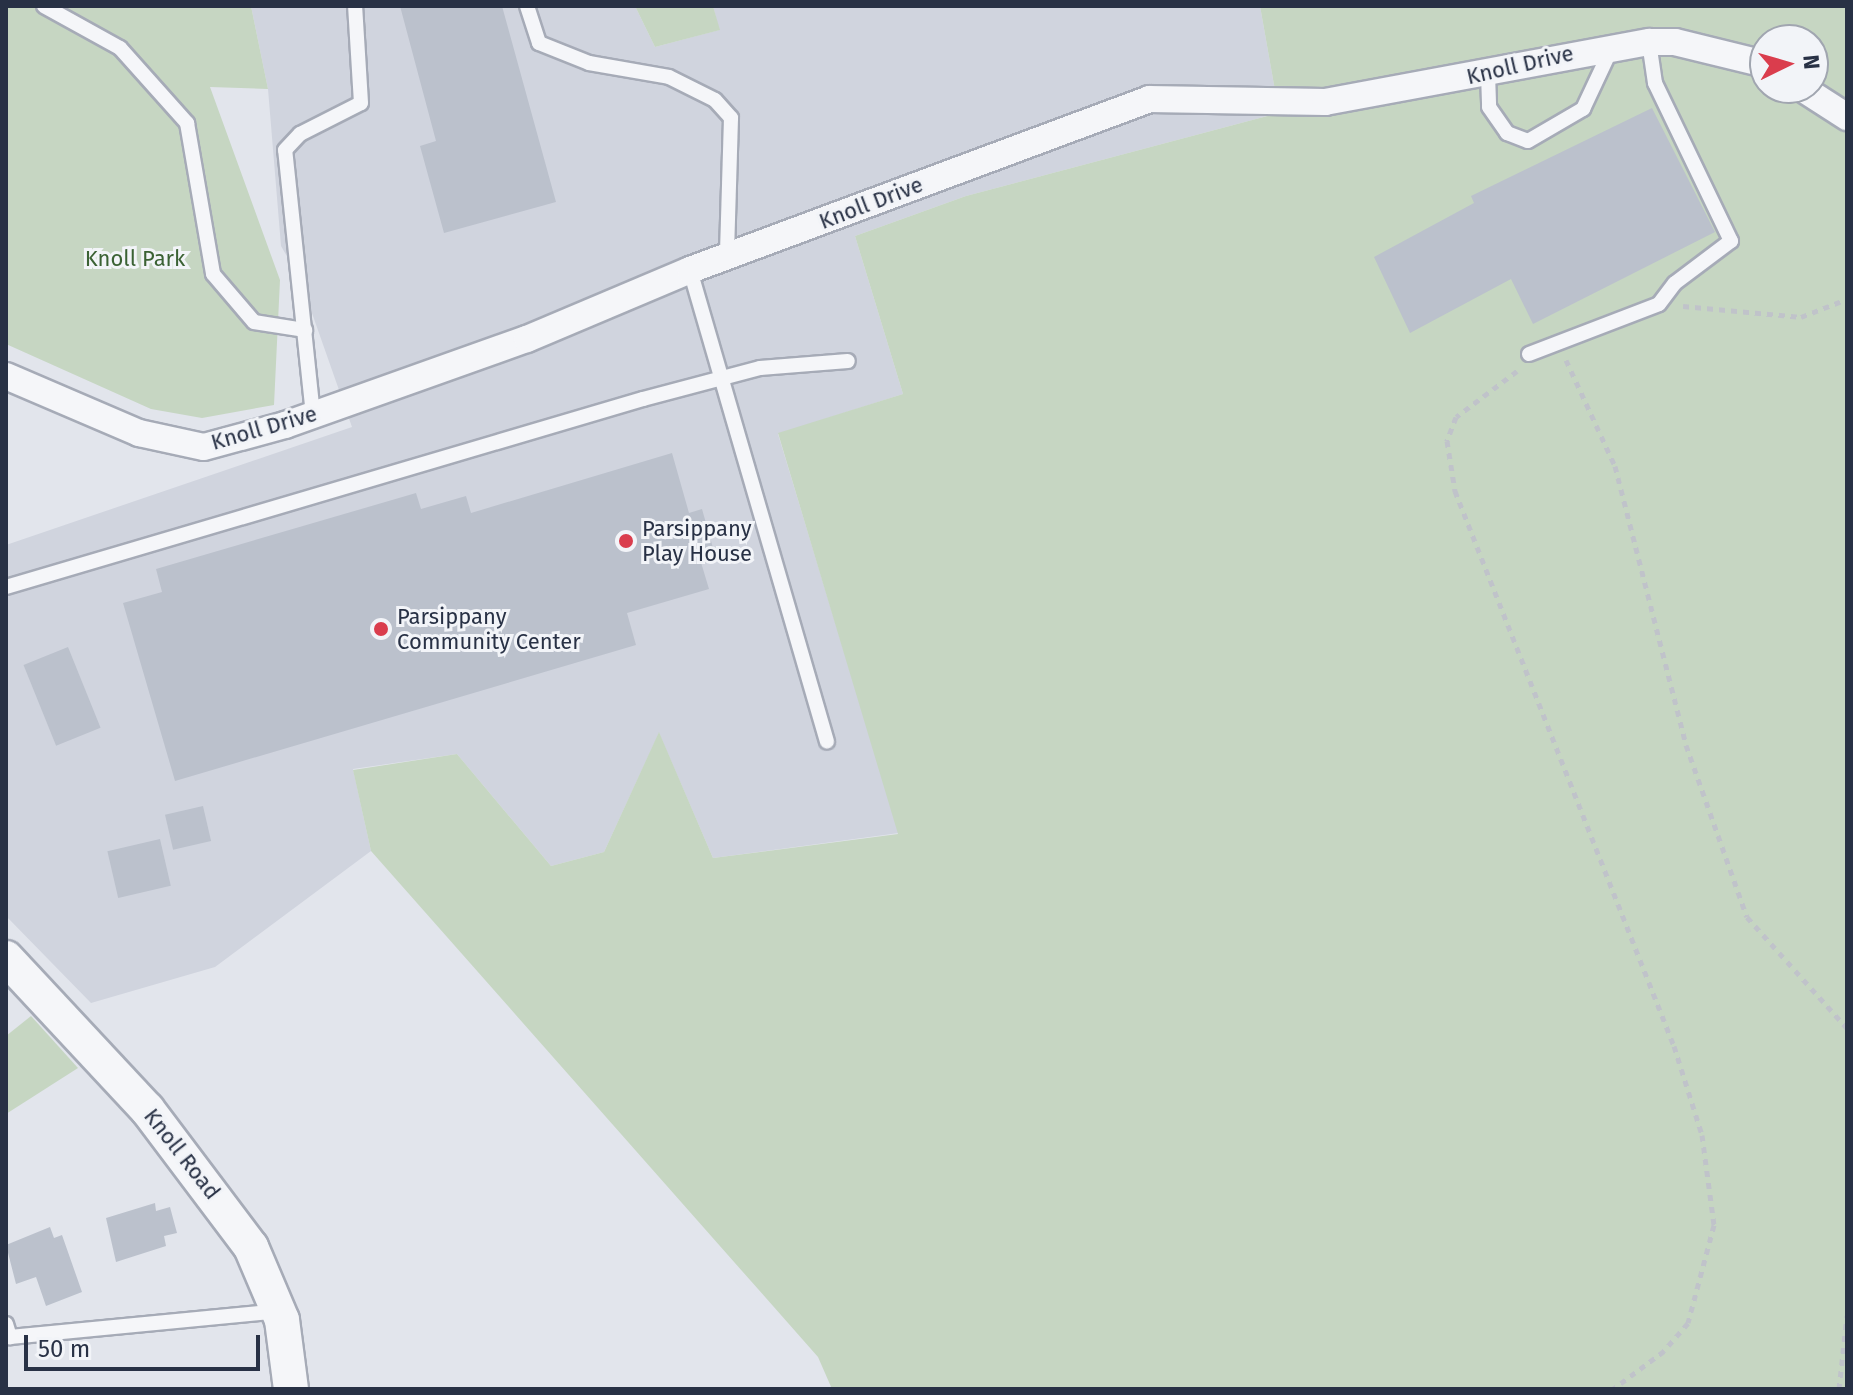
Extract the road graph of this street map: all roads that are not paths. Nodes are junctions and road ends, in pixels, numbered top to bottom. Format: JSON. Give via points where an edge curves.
{"nodes":[{"id":1,"x":44,"y":6,"type":"edge"},
{"id":2,"x":355,"y":6,"type":"edge"},
{"id":3,"x":527,"y":6,"type":"edge"},
{"id":4,"x":1649,"y":42,"type":"junction"},
{"id":5,"x":1612,"y":46,"type":"junction"},
{"id":6,"x":1749,"y":60,"type":"edge"},
{"id":7,"x":1488,"y":74,"type":"junction"},
{"id":8,"x":1827,"y":104,"type":"edge"},
{"id":9,"x":1847,"y":117,"type":"edge"},
{"id":10,"x":727,"y":256,"type":"junction"},
{"id":11,"x":690,"y":270,"type":"junction"},
{"id":12,"x":305,"y":330,"type":"junction"},
{"id":13,"x":1529,"y":354,"type":"road end"},
{"id":14,"x":848,"y":361,"type":"dead end"},
{"id":15,"x":6,"y":376,"type":"edge"},
{"id":16,"x":719,"y":379,"type":"junction"},
{"id":17,"x":313,"y":415,"type":"junction"},
{"id":18,"x":6,"y":587,"type":"edge"},
{"id":19,"x":827,"y":742,"type":"dead end"},
{"id":20,"x":6,"y":958,"type":"edge"},
{"id":21,"x":279,"y":1311,"type":"junction"},
{"id":22,"x":6,"y":1324,"type":"edge"},
{"id":23,"x":291,"y":1389,"type":"edge"}],
"edges":[{"from":1,"to":12,"type":"lane","via":[[120,48],[187,123],[213,274],[254,322]]},
{"from":2,"to":12,"type":"lane","via":[[361,103],[300,134],[285,150]]},
{"from":3,"to":10,"type":"lane","via":[[539,43],[589,63],[669,77],[715,100],[731,118]]},
{"from":4,"to":5,"type":"street","name":"Knoll Drive"},
{"from":4,"to":6,"type":"street","name":"Knoll Drive","via":[[1675,42]]},
{"from":4,"to":13,"type":"lane","via":[[1655,83],[1731,241],[1675,283],[1659,304]]},
{"from":5,"to":7,"type":"street","name":"Knoll Drive"},
{"from":5,"to":7,"type":"lane","via":[[1583,109],[1528,141],[1507,133],[1489,107]]},
{"from":7,"to":10,"type":"street","name":"Knoll Drive","via":[[1325,102],[1149,99]]},
{"from":8,"to":9,"type":"street"},
{"from":10,"to":11,"type":"street","name":"Knoll Drive"},
{"from":11,"to":16,"type":"lane"},
{"from":11,"to":17,"type":"street","name":"Knoll Drive","via":[[527,339]]},
{"from":12,"to":17,"type":"lane"},
{"from":14,"to":16,"type":"lane","via":[[760,368]]},
{"from":15,"to":17,"type":"street","name":"Knoll Drive","via":[[139,433],[204,447]]},
{"from":16,"to":18,"type":"lane"},
{"from":16,"to":19,"type":"lane"},
{"from":20,"to":21,"type":"street","name":"Knoll Road","via":[[202,1175],[251,1247]]},
{"from":21,"to":22,"type":"lane","via":[[10,1337]]},
{"from":21,"to":23,"type":"street","name":"Knoll Road"}]}
